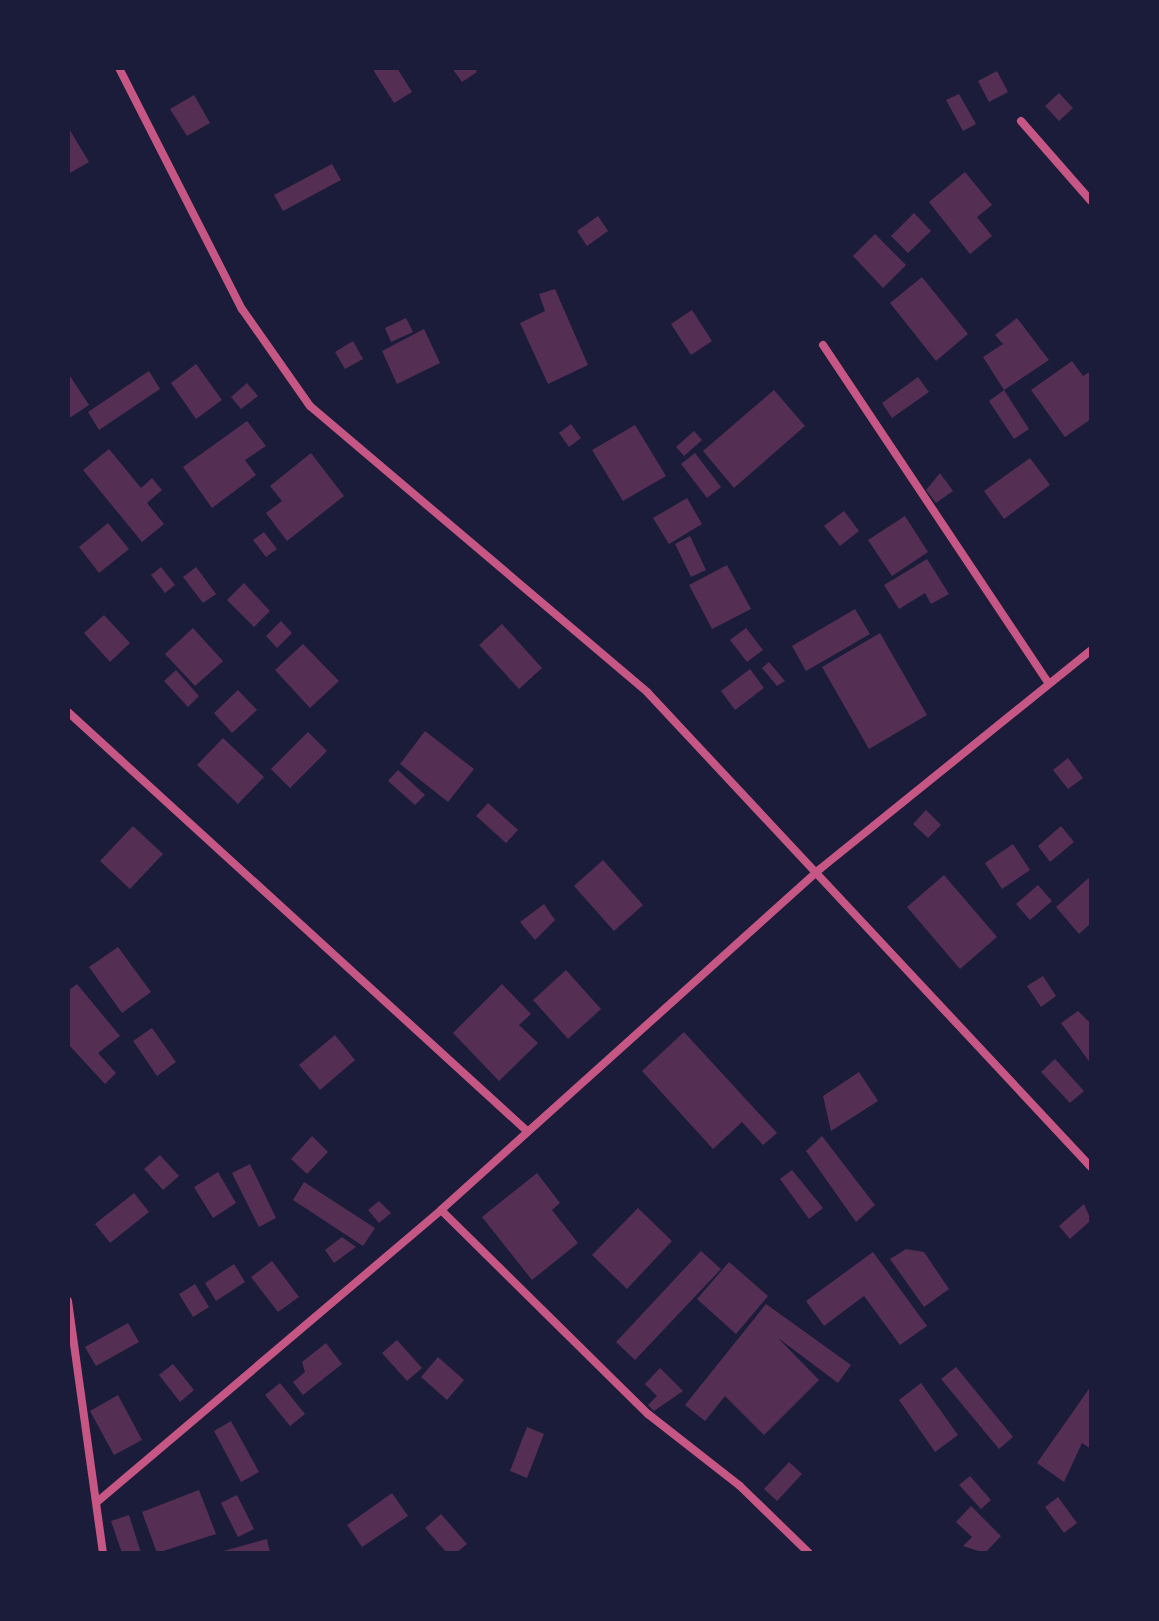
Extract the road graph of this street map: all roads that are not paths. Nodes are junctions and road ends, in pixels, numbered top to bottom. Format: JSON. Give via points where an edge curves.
{"nodes":[{"id":1,"x":119,"y":68,"type":"edge"},
{"id":2,"x":1021,"y":121,"type":"dead end"},
{"id":3,"x":1091,"y":201,"type":"edge"},
{"id":4,"x":823,"y":345,"type":"dead end"},
{"id":5,"x":1091,"y":650,"type":"edge"},
{"id":6,"x":1049,"y":684,"type":"junction"},
{"id":7,"x":68,"y":712,"type":"edge"},
{"id":8,"x":820,"y":869,"type":"junction"},
{"id":9,"x":526,"y":1130,"type":"junction"},
{"id":10,"x":1091,"y":1167,"type":"edge"},
{"id":11,"x":441,"y":1210,"type":"junction"},
{"id":12,"x":68,"y":1301,"type":"edge"},
{"id":13,"x":97,"y":1502,"type":"junction"},
{"id":14,"x":103,"y":1553,"type":"edge"},
{"id":15,"x":809,"y":1553,"type":"edge"}],
"edges":[{"from":1,"to":8,"type":"street","via":[[242,309],[310,406],[648,693]]},
{"from":2,"to":3,"type":"street"},
{"from":4,"to":6,"type":"street"},
{"from":5,"to":6,"type":"street"},
{"from":6,"to":8,"type":"street"},
{"from":7,"to":9,"type":"street"},
{"from":8,"to":9,"type":"street"},
{"from":8,"to":10,"type":"street","via":[[999,1075]]},
{"from":9,"to":11,"type":"street"},
{"from":11,"to":13,"type":"street"},
{"from":11,"to":15,"type":"street","via":[[648,1414]]},
{"from":12,"to":13,"type":"street"},
{"from":13,"to":14,"type":"street"}]}
